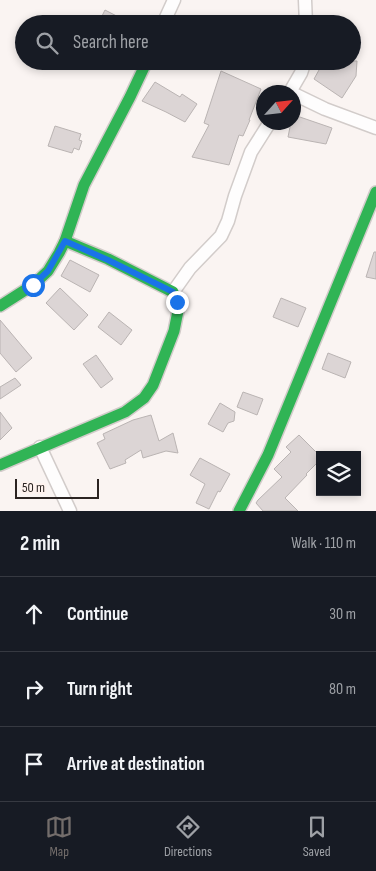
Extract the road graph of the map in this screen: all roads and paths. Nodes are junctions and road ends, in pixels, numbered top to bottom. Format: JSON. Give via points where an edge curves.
{"nodes":[{"id":1,"x":174,"y":0,"type":"edge"},
{"id":2,"x":305,"y":0,"type":"edge"},
{"id":3,"x":167,"y":15,"type":"edge"},
{"id":4,"x":306,"y":15,"type":"edge"},
{"id":5,"x":143,"y":70,"type":"edge"},
{"id":6,"x":302,"y":70,"type":"edge"},
{"id":7,"x":295,"y":85,"type":"edge"},
{"id":8,"x":301,"y":98,"type":"edge"},
{"id":9,"x":376,"y":128,"type":"edge"},
{"id":10,"x":265,"y":130,"type":"edge"},
{"id":11,"x":376,"y":192,"type":"edge"},
{"id":12,"x":65,"y":241,"type":"junction"},
{"id":13,"x":173,"y":292,"type":"junction"},
{"id":14,"x":0,"y":306,"type":"edge"},
{"id":15,"x":40,"y":447,"type":"junction"},
{"id":16,"x":0,"y":465,"type":"edge"},
{"id":17,"x":70,"y":511,"type":"edge"},
{"id":18,"x":238,"y":511,"type":"edge"}],
"edges":[{"from":1,"to":3,"type":"street"},
{"from":2,"to":4,"type":"street"},
{"from":5,"to":12,"type":"street","via":[[84,185]]},
{"from":6,"to":7,"type":"street"},
{"from":8,"to":9,"type":"street"},
{"from":10,"to":13,"type":"street","via":[[252,152],[221,236],[190,268]]},
{"from":11,"to":18,"type":"street","via":[[268,455]]},
{"from":12,"to":13,"type":"street"},
{"from":12,"to":14,"type":"street","via":[[48,271]]},
{"from":13,"to":15,"type":"street","via":[[178,312],[174,331],[153,385],[144,398],[125,412]]},
{"from":15,"to":16,"type":"street"},
{"from":15,"to":17,"type":"street"}]}
